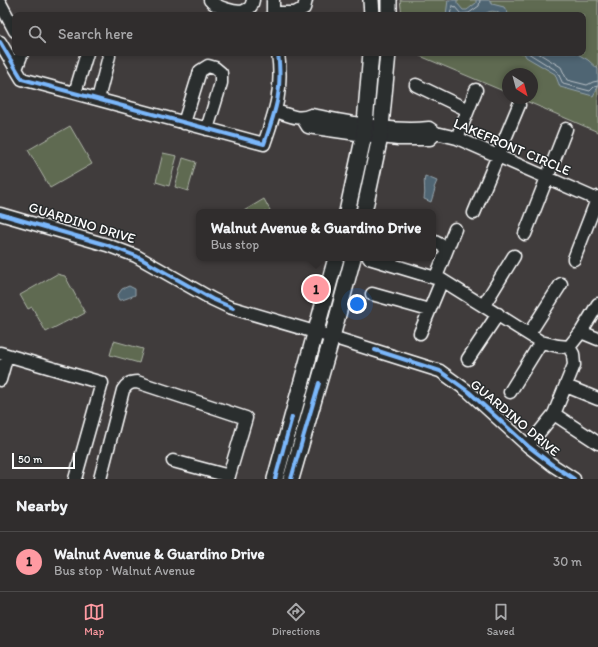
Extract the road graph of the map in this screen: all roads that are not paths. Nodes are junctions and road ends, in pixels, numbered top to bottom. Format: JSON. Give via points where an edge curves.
{"nodes":[{"id":1,"x":210,"y":0,"type":"edge"},
{"id":2,"x":253,"y":0,"type":"edge"},
{"id":3,"x":273,"y":0,"type":"edge"},
{"id":4,"x":306,"y":0,"type":"edge"},
{"id":5,"x":371,"y":0,"type":"edge"},
{"id":6,"x":388,"y":0,"type":"edge"},
{"id":7,"x":0,"y":3,"type":"edge"},
{"id":8,"x":273,"y":12,"type":"edge"},
{"id":9,"x":297,"y":12,"type":"edge"},
{"id":10,"x":372,"y":12,"type":"edge"},
{"id":11,"x":389,"y":12,"type":"edge"},
{"id":12,"x":12,"y":25,"type":"edge"},
{"id":13,"x":0,"y":42,"type":"edge"},
{"id":14,"x":21,"y":56,"type":"edge"},
{"id":15,"x":86,"y":56,"type":"edge"},
{"id":16,"x":110,"y":56,"type":"edge"},
{"id":17,"x":278,"y":56,"type":"edge"},
{"id":18,"x":371,"y":56,"type":"edge"},
{"id":19,"x":388,"y":56,"type":"edge"},
{"id":20,"x":16,"y":69,"type":"junction"},
{"id":21,"x":416,"y":85,"type":"dead end"},
{"id":22,"x":476,"y":90,"type":"dead end"},
{"id":23,"x":75,"y":93,"type":"junction"},
{"id":24,"x":98,"y":99,"type":"junction"},
{"id":25,"x":519,"y":105,"type":"dead end"},
{"id":26,"x":468,"y":110,"type":"junction"},
{"id":27,"x":276,"y":111,"type":"junction"},
{"id":28,"x":184,"y":123,"type":"junction"},
{"id":29,"x":207,"y":129,"type":"junction"},
{"id":30,"x":566,"y":129,"type":"dead end"},
{"id":31,"x":364,"y":130,"type":"junction"},
{"id":32,"x":380,"y":133,"type":"junction"},
{"id":33,"x":457,"y":138,"type":"junction"},
{"id":34,"x":497,"y":156,"type":"junction"},
{"id":35,"x":547,"y":178,"type":"junction"},
{"id":36,"x":598,"y":199,"type":"edge"},
{"id":37,"x":348,"y":209,"type":"edge"},
{"id":38,"x":365,"y":209,"type":"edge"},
{"id":39,"x":474,"y":213,"type":"dead end"},
{"id":40,"x":0,"y":214,"type":"edge"},
{"id":41,"x":455,"y":229,"type":"dead end"},
{"id":42,"x":524,"y":234,"type":"dead end"},
{"id":43,"x":436,"y":242,"type":"edge"},
{"id":44,"x":448,"y":248,"type":"junction"},
{"id":45,"x":514,"y":256,"type":"dead end"},
{"id":46,"x":574,"y":259,"type":"dead end"},
{"id":47,"x":335,"y":261,"type":"edge"},
{"id":48,"x":352,"y":261,"type":"edge"},
{"id":49,"x":380,"y":261,"type":"edge"},
{"id":50,"x":439,"y":278,"type":"junction"},
{"id":51,"x":561,"y":284,"type":"dead end"},
{"id":52,"x":372,"y":294,"type":"dead end"},
{"id":53,"x":598,"y":304,"type":"edge"},
{"id":54,"x":484,"y":305,"type":"junction"},
{"id":55,"x":429,"y":310,"type":"junction"},
{"id":56,"x":498,"y":314,"type":"junction"},
{"id":57,"x":315,"y":332,"type":"junction"},
{"id":58,"x":581,"y":332,"type":"junction"},
{"id":59,"x":420,"y":333,"type":"dead end"},
{"id":60,"x":529,"y":334,"type":"junction"},
{"id":61,"x":332,"y":337,"type":"junction"},
{"id":62,"x":598,"y":339,"type":"edge"},
{"id":63,"x":541,"y":342,"type":"junction"},
{"id":64,"x":569,"y":347,"type":"junction"},
{"id":65,"x":4,"y":354,"type":"edge"},
{"id":66,"x":468,"y":359,"type":"dead end"},
{"id":67,"x":0,"y":380,"type":"edge"},
{"id":68,"x":566,"y":386,"type":"junction"},
{"id":69,"x":510,"y":392,"type":"dead end"},
{"id":70,"x":598,"y":399,"type":"edge"},
{"id":71,"x":554,"y":414,"type":"junction"},
{"id":72,"x":598,"y":443,"type":"edge"},
{"id":73,"x":528,"y":446,"type":"junction"},
{"id":74,"x":173,"y":461,"type":"dead end"},
{"id":75,"x":228,"y":477,"type":"edge"},
{"id":76,"x":75,"y":479,"type":"edge"},
{"id":77,"x":100,"y":479,"type":"edge"},
{"id":78,"x":275,"y":479,"type":"edge"},
{"id":79,"x":291,"y":479,"type":"edge"},
{"id":80,"x":574,"y":479,"type":"edge"}],
"edges":[{"from":1,"to":2,"type":"street","via":[[215,5],[240,12],[252,6]]},
{"from":3,"to":8,"type":"street"},
{"from":4,"to":9,"type":"street","via":[[304,8]]},
{"from":5,"to":10,"type":"main road"},
{"from":6,"to":11,"type":"main road"},
{"from":7,"to":12,"type":"street"},
{"from":13,"to":20,"type":"street"},
{"from":14,"to":20,"type":"street"},
{"from":15,"to":23,"type":"street"},
{"from":16,"to":24,"type":"street"},
{"from":17,"to":27,"type":"street","via":[[281,73]]},
{"from":18,"to":31,"type":"main road"},
{"from":19,"to":32,"type":"main road"},
{"from":20,"to":23,"type":"street","via":[[22,79]]},
{"from":21,"to":26,"type":"street"},
{"from":22,"to":26,"type":"street"},
{"from":23,"to":24,"type":"street"},
{"from":24,"to":28,"type":"street"},
{"from":25,"to":34,"type":"street"},
{"from":26,"to":33,"type":"street"},
{"from":27,"to":29,"type":"street","via":[[264,144]]},
{"from":27,"to":31,"type":"street","name":"LAKEFRONT CIRCLE","via":[[303,119],[311,115]]},
{"from":28,"to":29,"type":"street"},
{"from":28,"to":29,"type":"street","via":[[200,71],[208,66],[221,73],[221,83]]},
{"from":30,"to":35,"type":"street"},
{"from":31,"to":32,"type":"street","name":"LAKEFRONT CIRCLE"},
{"from":31,"to":37,"type":"main road"},
{"from":32,"to":33,"type":"street","name":"LAKEFRONT CIRCLE","via":[[418,140],[430,139],[436,133]]},
{"from":32,"to":38,"type":"main road"},
{"from":33,"to":34,"type":"street","name":"LAKEFRONT CIRCLE"},
{"from":34,"to":35,"type":"street","name":"LAKEFRONT CIRCLE"},
{"from":34,"to":39,"type":"street"},
{"from":35,"to":36,"type":"street","name":"LAKEFRONT CIRCLE"},
{"from":35,"to":42,"type":"street"},
{"from":36,"to":46,"type":"street"},
{"from":40,"to":57,"type":"street","name":"GUARDINO DRIVE","via":[[107,245],[136,256],[229,307]]},
{"from":41,"to":44,"type":"street"},
{"from":43,"to":44,"type":"street"},
{"from":44,"to":50,"type":"street"},
{"from":45,"to":54,"type":"street"},
{"from":47,"to":57,"type":"main road"},
{"from":48,"to":61,"type":"main road"},
{"from":49,"to":50,"type":"street"},
{"from":50,"to":54,"type":"street"},
{"from":50,"to":55,"type":"street"},
{"from":51,"to":60,"type":"street"},
{"from":52,"to":55,"type":"street"},
{"from":53,"to":58,"type":"street"},
{"from":54,"to":56,"type":"street"},
{"from":55,"to":59,"type":"street"},
{"from":56,"to":60,"type":"street"},
{"from":56,"to":66,"type":"street"},
{"from":57,"to":61,"type":"street","name":"GUARDINO DRIVE"},
{"from":57,"to":78,"type":"main road"},
{"from":58,"to":62,"type":"street"},
{"from":58,"to":64,"type":"street"},
{"from":60,"to":63,"type":"street"},
{"from":61,"to":73,"type":"street","name":"GUARDINO DRIVE","via":[[440,371],[469,392]]},
{"from":61,"to":79,"type":"main road"},
{"from":63,"to":64,"type":"street"},
{"from":63,"to":69,"type":"street"},
{"from":64,"to":68,"type":"street","via":[[574,365]]},
{"from":65,"to":67,"type":"street"},
{"from":65,"to":76,"type":"street","via":[[102,383]]},
{"from":68,"to":70,"type":"street"},
{"from":68,"to":71,"type":"street"},
{"from":71,"to":72,"type":"street"},
{"from":71,"to":73,"type":"street"},
{"from":73,"to":80,"type":"street","name":"GUARDINO DRIVE"},
{"from":74,"to":75,"type":"street"},
{"from":75,"to":77,"type":"street","via":[[246,418],[132,382],[123,390]]}]}
